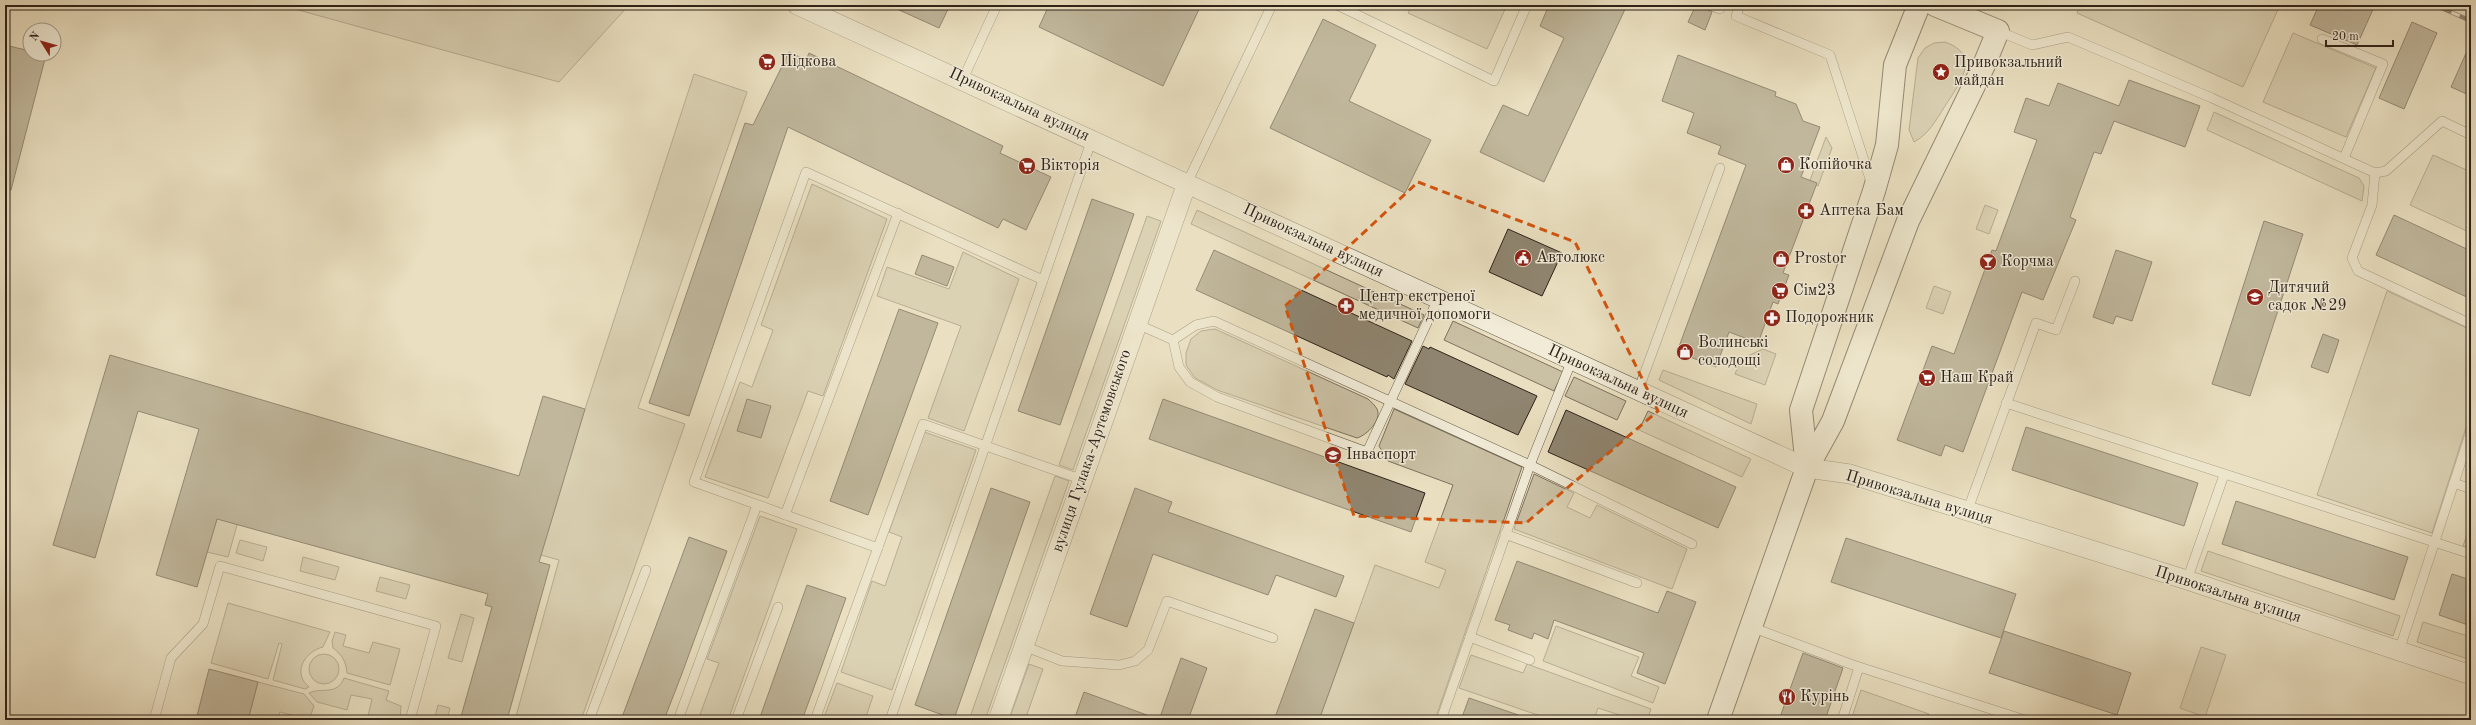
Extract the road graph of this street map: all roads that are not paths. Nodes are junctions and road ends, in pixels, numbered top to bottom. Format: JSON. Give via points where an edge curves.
{"nodes":[{"id":1,"x":797,"y":5,"type":"edge"},
{"id":2,"x":997,"y":5,"type":"edge"},
{"id":3,"x":1272,"y":5,"type":"edge"},
{"id":4,"x":1337,"y":5,"type":"edge"},
{"id":5,"x":1527,"y":5,"type":"edge"},
{"id":6,"x":1710,"y":5,"type":"edge"},
{"id":7,"x":1740,"y":5,"type":"edge"},
{"id":8,"x":1919,"y":5,"type":"edge"},
{"id":9,"x":1935,"y":5,"type":"edge"},
{"id":10,"x":1720,"y":9,"type":"dead end"},
{"id":11,"x":1998,"y":31,"type":"junction"},
{"id":12,"x":2322,"y":39,"type":"dead end"},
{"id":13,"x":963,"y":79,"type":"junction"},
{"id":14,"x":2471,"y":135,"type":"edge"},
{"id":15,"x":1092,"y":139,"type":"junction"},
{"id":16,"x":2344,"y":158,"type":"junction"},
{"id":17,"x":1720,"y":168,"type":"dead end"},
{"id":18,"x":2375,"y":173,"type":"junction"},
{"id":19,"x":1187,"y":183,"type":"junction"},
{"id":20,"x":1874,"y":191,"type":"junction"},
{"id":21,"x":898,"y":213,"type":"junction"},
{"id":22,"x":1043,"y":280,"type":"junction"},
{"id":23,"x":2075,"y":281,"type":"dead end"},
{"id":24,"x":1438,"y":299,"type":"junction"},
{"id":25,"x":1137,"y":324,"type":"junction"},
{"id":26,"x":2471,"y":324,"type":"edge"},
{"id":27,"x":1173,"y":340,"type":"junction"},
{"id":28,"x":1572,"y":360,"type":"junction"},
{"id":29,"x":1638,"y":391,"type":"junction"},
{"id":30,"x":1390,"y":400,"type":"junction"},
{"id":31,"x":2006,"y":404,"type":"junction"},
{"id":32,"x":2471,"y":431,"type":"edge"},
{"id":33,"x":986,"y":446,"type":"junction"},
{"id":34,"x":1530,"y":465,"type":"junction"},
{"id":35,"x":1807,"y":468,"type":"junction"},
{"id":36,"x":2224,"y":475,"type":"junction"},
{"id":37,"x":1082,"y":480,"type":"junction"},
{"id":38,"x":2454,"y":483,"type":"junction"},
{"id":39,"x":2471,"y":489,"type":"edge"},
{"id":40,"x":758,"y":505,"type":"junction"},
{"id":41,"x":1966,"y":512,"type":"junction"},
{"id":42,"x":784,"y":515,"type":"junction"},
{"id":43,"x":1505,"y":534,"type":"junction"},
{"id":44,"x":2435,"y":542,"type":"junction"},
{"id":45,"x":1692,"y":544,"type":"dead end"},
{"id":46,"x":878,"y":548,"type":"junction"},
{"id":47,"x":2471,"y":554,"type":"edge"},
{"id":48,"x":646,"y":570,"type":"dead end"},
{"id":49,"x":2186,"y":580,"type":"junction"},
{"id":50,"x":1637,"y":583,"type":"dead end"},
{"id":51,"x":778,"y":607,"type":"dead end"},
{"id":52,"x":1750,"y":627,"type":"junction"},
{"id":53,"x":1470,"y":637,"type":"junction"},
{"id":54,"x":1273,"y":638,"type":"dead end"},
{"id":55,"x":1024,"y":646,"type":"junction"},
{"id":56,"x":2400,"y":651,"type":"junction"},
{"id":57,"x":1530,"y":660,"type":"dead end"},
{"id":58,"x":1860,"y":667,"type":"junction"},
{"id":59,"x":2471,"y":675,"type":"edge"},
{"id":60,"x":154,"y":720,"type":"edge"},
{"id":61,"x":410,"y":720,"type":"edge"},
{"id":62,"x":589,"y":720,"type":"edge"},
{"id":63,"x":678,"y":720,"type":"edge"},
{"id":64,"x":736,"y":720,"type":"edge"},
{"id":65,"x":815,"y":720,"type":"edge"},
{"id":66,"x":890,"y":720,"type":"edge"},
{"id":67,"x":998,"y":720,"type":"edge"},
{"id":68,"x":1441,"y":720,"type":"edge"},
{"id":69,"x":1718,"y":720,"type":"edge"},
{"id":70,"x":1842,"y":720,"type":"edge"},
{"id":71,"x":2025,"y":720,"type":"edge"}],
"edges":[{"from":1,"to":13,"type":"street","name":"Привокзальна вулиця"},
{"from":2,"to":13,"type":"lane"},
{"from":3,"to":19,"type":"lane"},
{"from":4,"to":5,"type":"lane","via":[[1494,81]]},
{"from":6,"to":10,"type":"lane"},
{"from":7,"to":20,"type":"lane","via":[[1736,16],[1830,55]]},
{"from":8,"to":20,"type":"street","via":[[1895,65],[1887,145]]},
{"from":9,"to":11,"type":"street"},
{"from":11,"to":16,"type":"lane","via":[[2032,45],[2068,37]]},
{"from":11,"to":35,"type":"street","via":[[1908,221],[1833,422]]},
{"from":12,"to":16,"type":"lane","via":[[2383,64]]},
{"from":13,"to":15,"type":"street","name":"Привокзальна вулиця"},
{"from":14,"to":18,"type":"lane","via":[[2442,122],[2386,171]]},
{"from":15,"to":19,"type":"street","name":"Привокзальна вулиця"},
{"from":15,"to":22,"type":"lane"},
{"from":16,"to":18,"type":"lane"},
{"from":17,"to":29,"type":"lane"},
{"from":18,"to":26,"type":"lane","via":[[2372,205],[2352,258],[2358,271]]},
{"from":19,"to":24,"type":"street","name":"Привокзальна вулиця"},
{"from":19,"to":25,"type":"street","name":"вулиця Гулака-Артемовського"},
{"from":20,"to":35,"type":"street","via":[[1801,410]]},
{"from":21,"to":22,"type":"lane"},
{"from":21,"to":40,"type":"lane","via":[[806,172],[694,482]]},
{"from":21,"to":42,"type":"lane"},
{"from":22,"to":33,"type":"lane"},
{"from":23,"to":31,"type":"lane","via":[[2056,330],[2036,323]]},
{"from":24,"to":28,"type":"street","name":"Привокзальна вулиця"},
{"from":24,"to":30,"type":"lane"},
{"from":25,"to":27,"type":"lane"},
{"from":25,"to":37,"type":"street","name":"вулиця Гулака-Артемовського"},
{"from":27,"to":30,"type":"lane","via":[[1196,325],[1214,321]]},
{"from":27,"to":30,"type":"lane","via":[[1179,366],[1190,382],[1217,397],[1367,452]]},
{"from":28,"to":29,"type":"street","name":"Привокзальна вулиця"},
{"from":28,"to":34,"type":"lane"},
{"from":29,"to":35,"type":"street","name":"Привокзальна вулиця"},
{"from":30,"to":34,"type":"lane"},
{"from":31,"to":36,"type":"lane"},
{"from":31,"to":41,"type":"lane"},
{"from":32,"to":38,"type":"lane"},
{"from":33,"to":37,"type":"lane"},
{"from":33,"to":46,"type":"lane","via":[[923,424]]},
{"from":33,"to":66,"type":"lane"},
{"from":34,"to":43,"type":"lane"},
{"from":34,"to":45,"type":"lane"},
{"from":35,"to":41,"type":"street","name":"Привокзальна вулиця","via":[[1850,474]]},
{"from":35,"to":52,"type":"street"},
{"from":36,"to":44,"type":"lane"},
{"from":36,"to":49,"type":"lane"},
{"from":37,"to":55,"type":"street","name":"вулиця Гулака-Артемовського"},
{"from":38,"to":39,"type":"lane"},
{"from":38,"to":44,"type":"lane"},
{"from":40,"to":42,"type":"lane"},
{"from":40,"to":63,"type":"lane"},
{"from":41,"to":49,"type":"street","name":"Привокзальна вулиця"},
{"from":42,"to":46,"type":"lane"},
{"from":43,"to":50,"type":"lane"},
{"from":43,"to":53,"type":"lane"},
{"from":44,"to":47,"type":"lane"},
{"from":44,"to":56,"type":"lane"},
{"from":46,"to":65,"type":"lane"},
{"from":48,"to":62,"type":"lane"},
{"from":49,"to":56,"type":"street","name":"Привокзальна вулиця"},
{"from":51,"to":64,"type":"lane"},
{"from":52,"to":58,"type":"lane"},
{"from":52,"to":69,"type":"street"},
{"from":53,"to":57,"type":"lane"},
{"from":53,"to":68,"type":"lane"},
{"from":54,"to":55,"type":"lane","via":[[1167,601],[1148,650],[1130,662],[1119,665],[1062,661]]},
{"from":55,"to":67,"type":"street","name":"вулиця Гулака-Артемовського"},
{"from":56,"to":59,"type":"street","name":"Привокзальна вулиця"},
{"from":58,"to":70,"type":"lane"},
{"from":58,"to":71,"type":"lane"},
{"from":60,"to":61,"type":"lane","via":[[171,658],[203,624],[220,566],[436,626]]}]}
